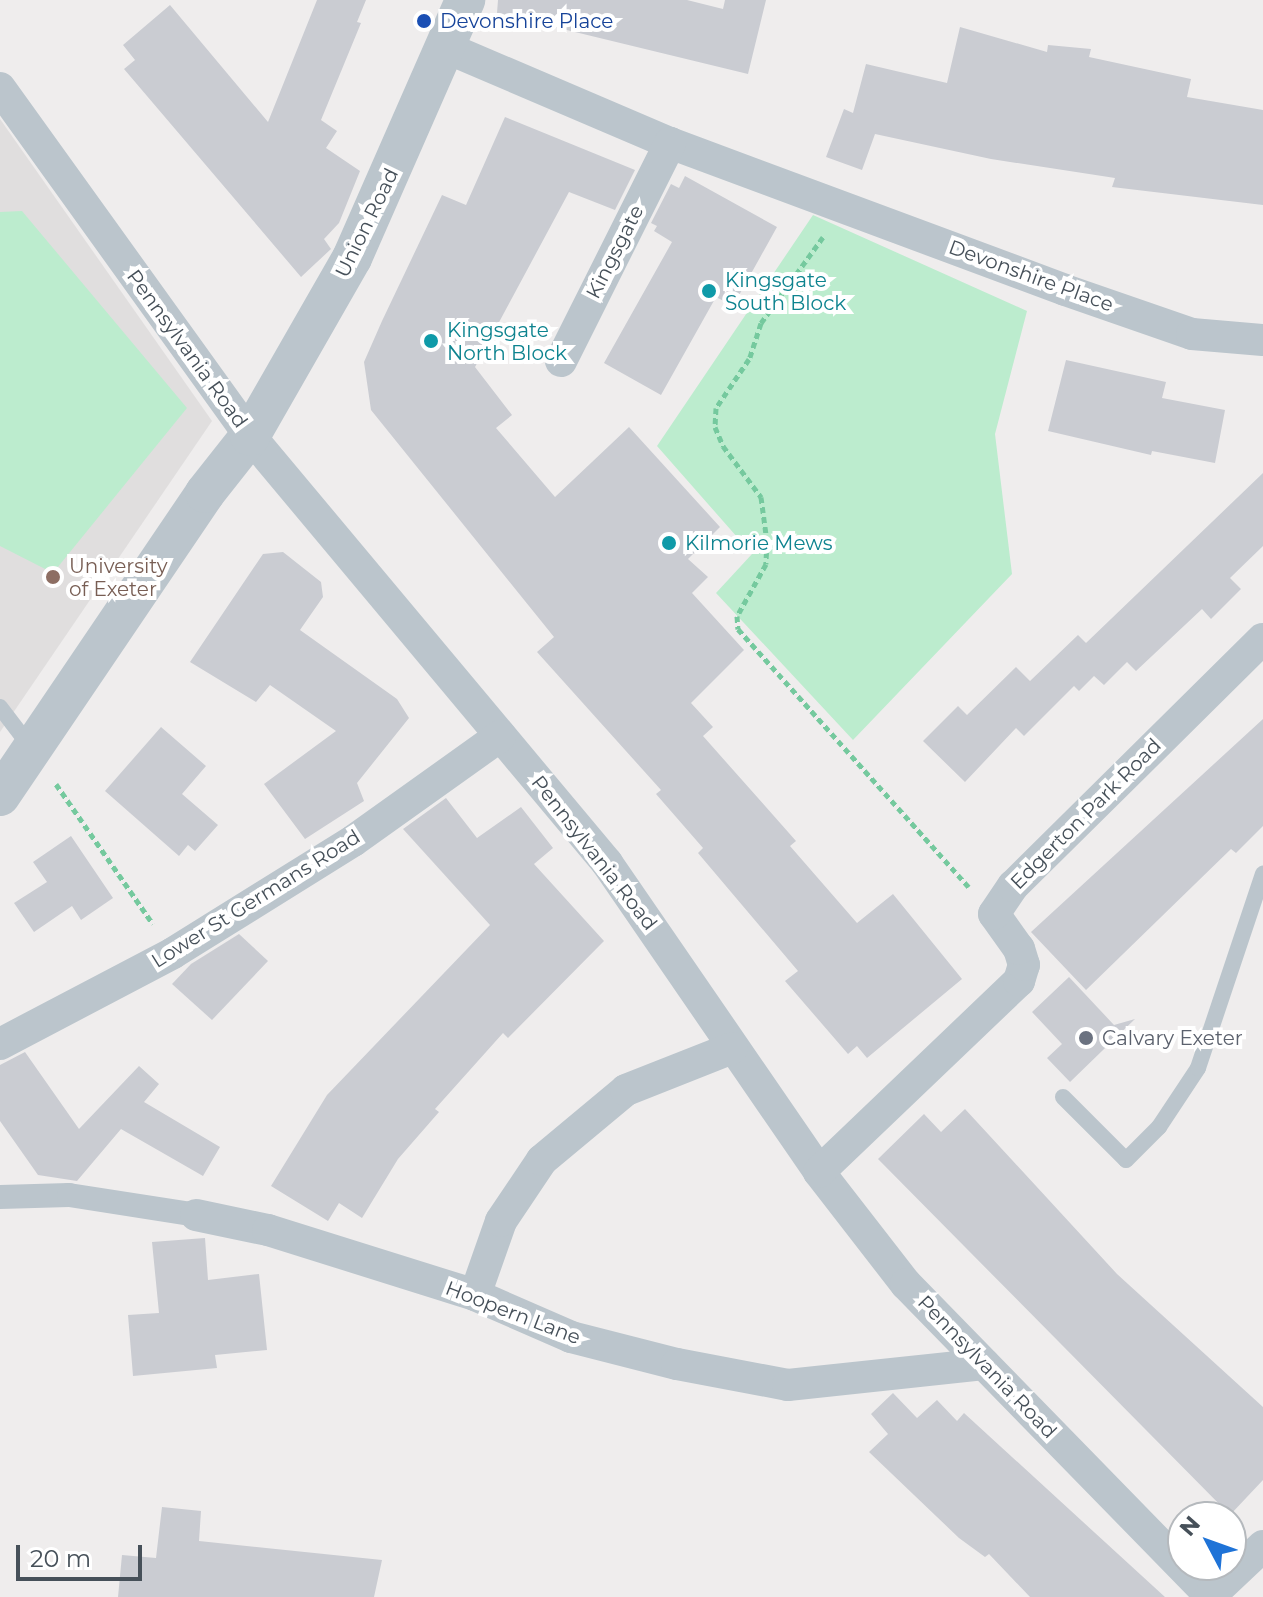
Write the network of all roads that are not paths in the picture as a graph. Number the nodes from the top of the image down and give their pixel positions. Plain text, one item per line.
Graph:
1 (465, 0) edge
2 (447, 48) junction
3 (0, 88) edge
4 (670, 143) junction
5 (1263, 340) edge
6 (561, 361) dead end
7 (250, 436) junction
8 (1263, 639) edge
9 (0, 707) edge
10 (500, 736) junction
11 (33, 750) junction
12 (0, 796) edge
13 (1263, 874) edge
14 (0, 1044) edge
15 (732, 1048) junction
16 (1063, 1097) dead end
17 (819, 1172) junction
18 (0, 1197) edge
19 (196, 1215) joint
20 (475, 1295) junction
21 (984, 1364) junction
22 (1263, 1546) edge
23 (1210, 1596) edge

1 - 2 street, Union Road
2 - 4 street, Devonshire Place
2 - 7 street, Union Road
3 - 7 street, Pennsylvania Road
4 - 5 street, Devonshire Place
4 - 6 street, Kingsgate
7 - 10 street, Pennsylvania Road
7 - 11 street, Union Road
8 - 17 street, Edgerton Park Road
9 - 11 lane
10 - 14 street, Lower St Germans Road
10 - 15 street, Pennsylvania Road
11 - 12 street, Union Road
13 - 16 lane
15 - 17 street, Pennsylvania Road
15 - 20 street
17 - 21 street, Pennsylvania Road
18 - 19 street, Hoopern Lane
19 - 20 street, Hoopern Lane
20 - 21 street, Hoopern Lane
21 - 23 street, Pennsylvania Road
22 - 23 street

